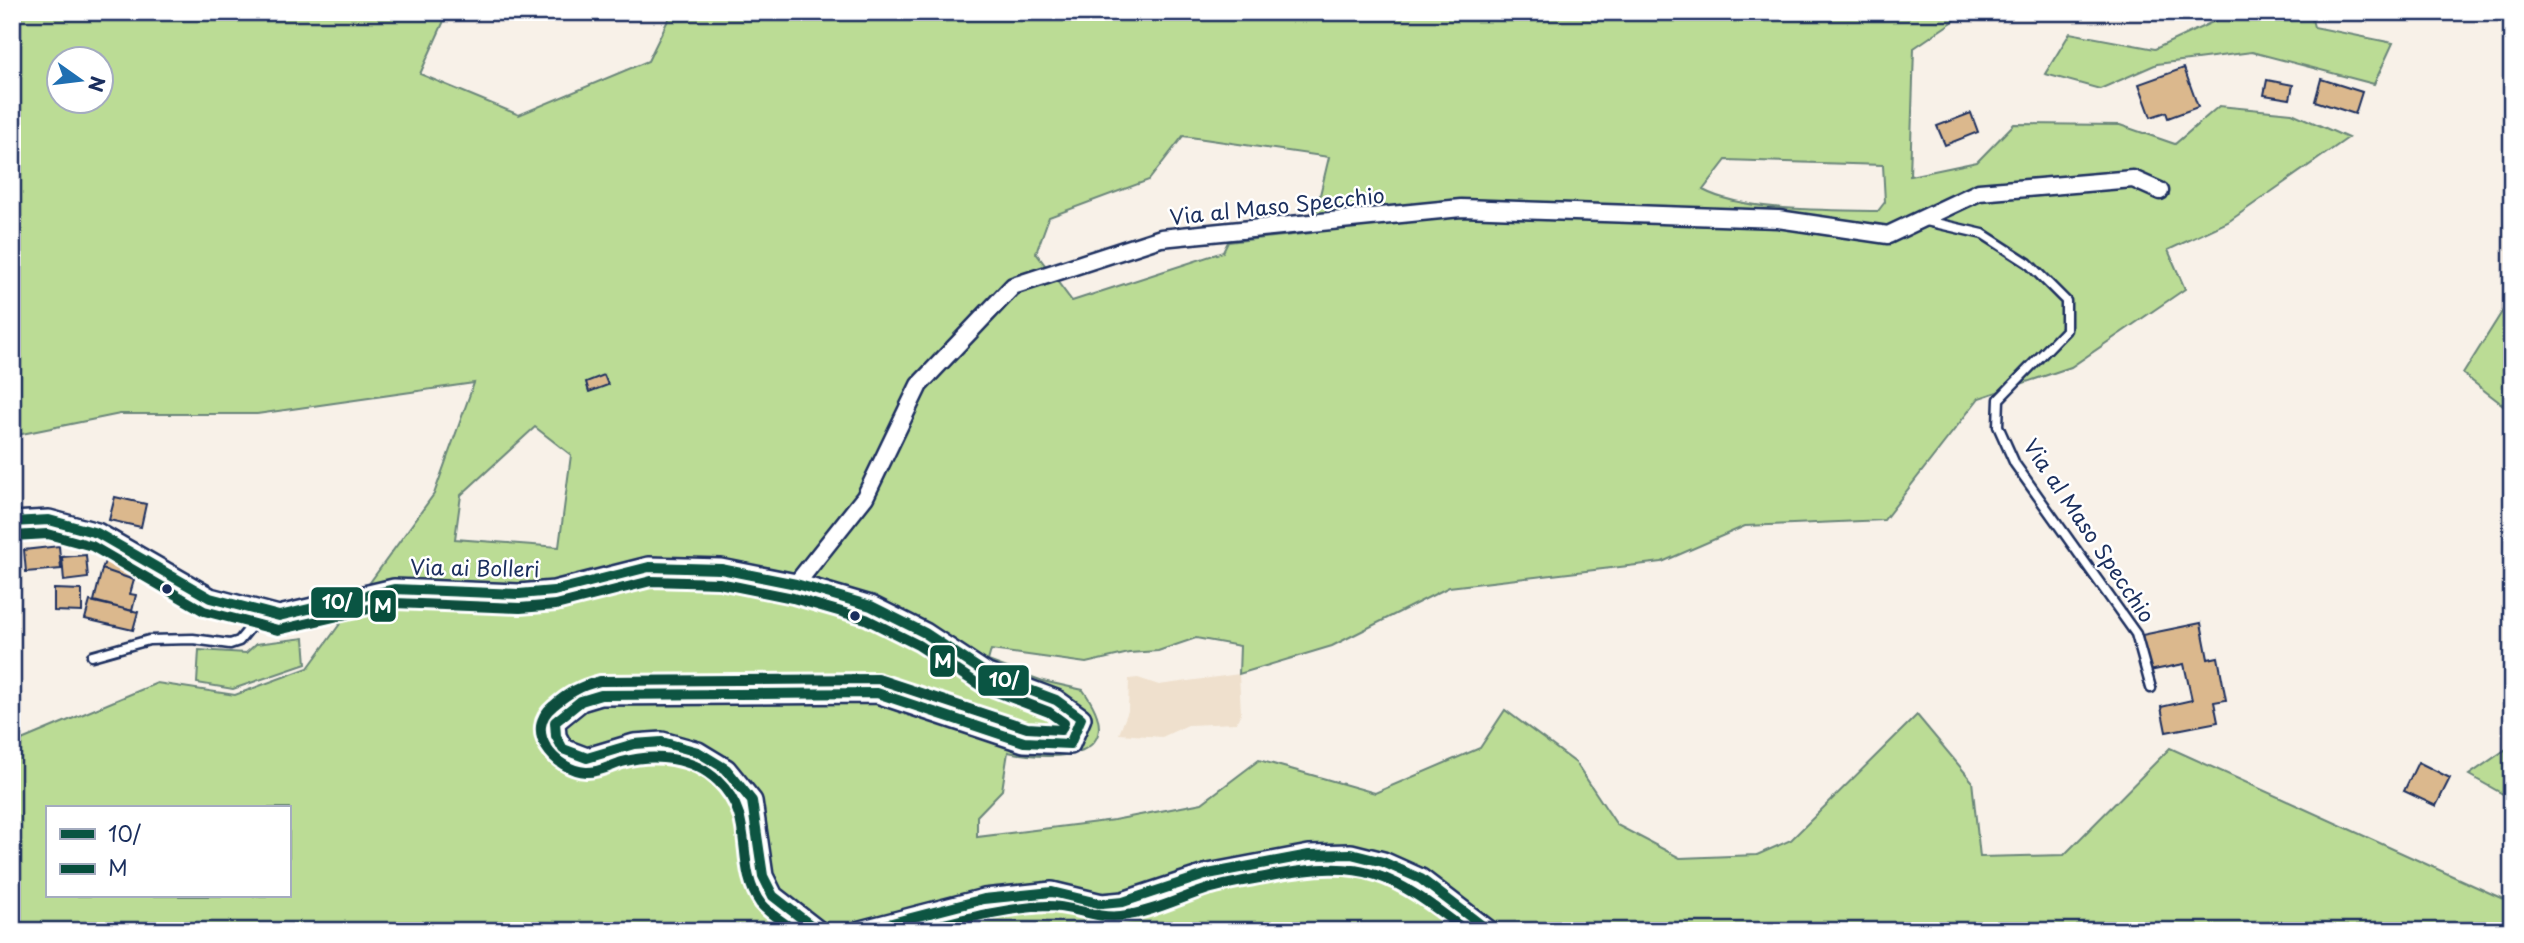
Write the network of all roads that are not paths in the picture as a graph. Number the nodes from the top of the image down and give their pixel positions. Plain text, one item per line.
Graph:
1 (2160, 191) dead end
2 (1919, 219) junction
3 (12, 522) edge
4 (796, 584) junction
5 (279, 616) junction
6 (92, 656) dead end
7 (2151, 688) dead end
8 (818, 931) edge
9 (860, 931) edge
10 (1489, 931) edge

1 - 2 street, Via al Maso Specchio
2 - 4 street, Via al Maso Specchio
2 - 7 lane, Via al Maso Specchio
3 - 5 street, Via ai Bolleri
4 - 5 street, Via ai Bolleri
4 - 8 street, Via ai Bolleri
5 - 6 lane, Via ai Bolleri
9 - 10 street

